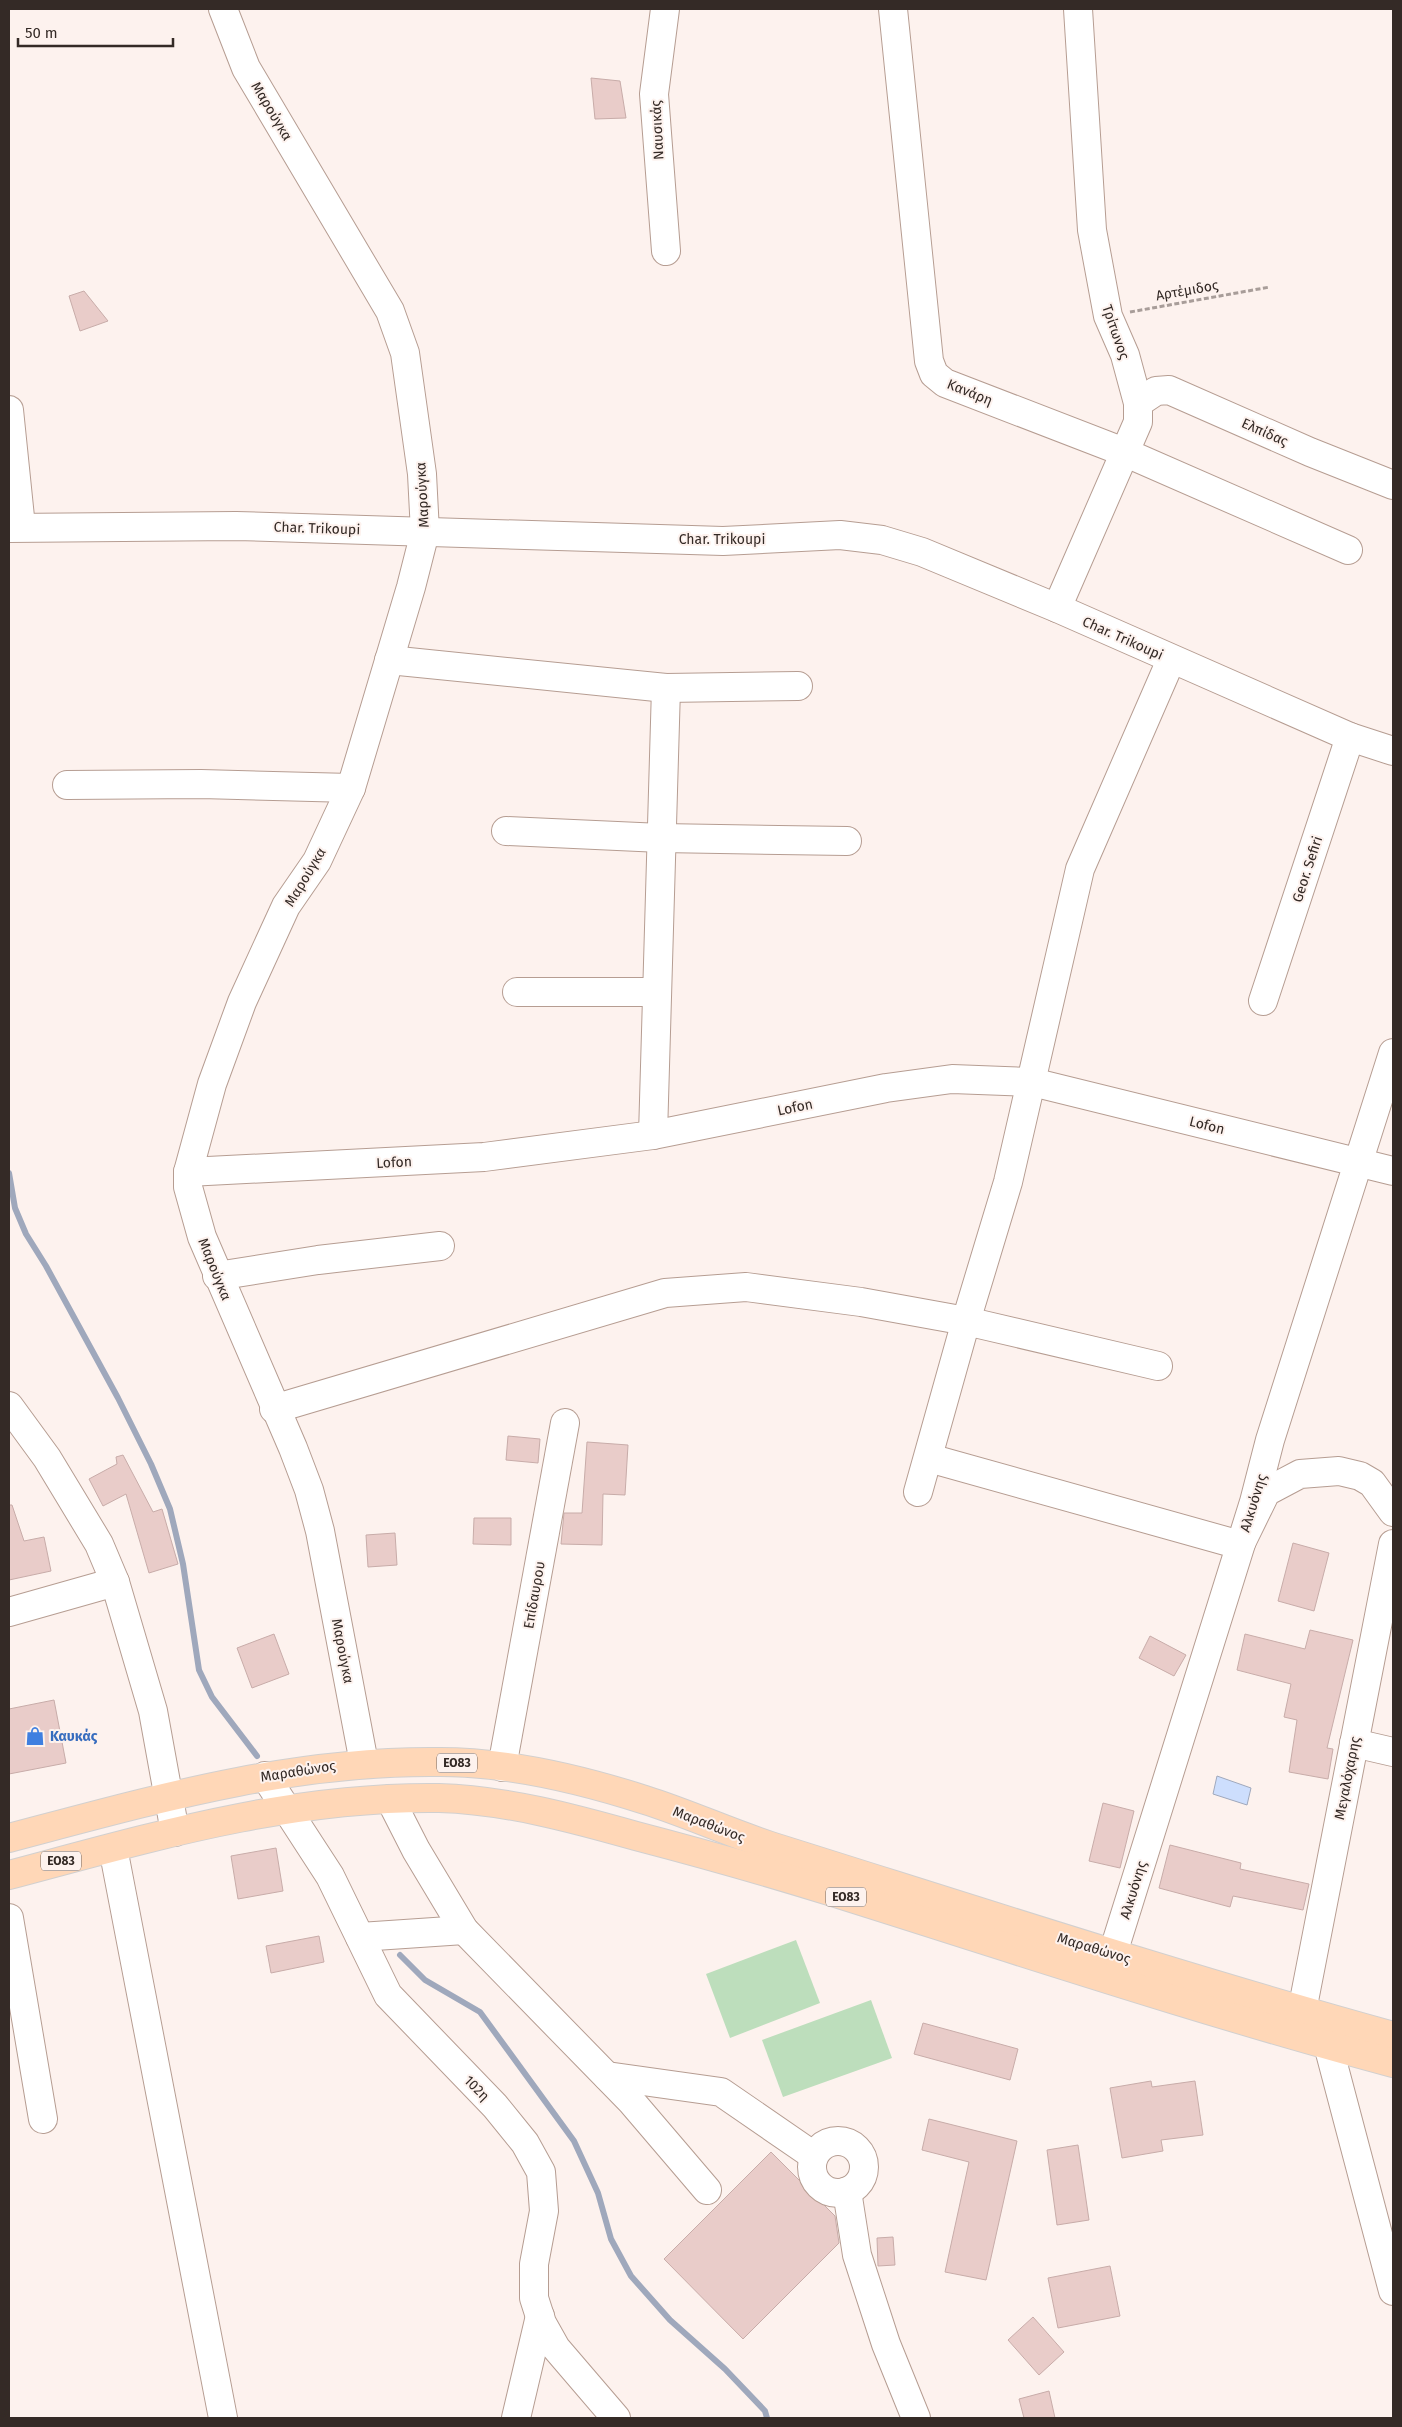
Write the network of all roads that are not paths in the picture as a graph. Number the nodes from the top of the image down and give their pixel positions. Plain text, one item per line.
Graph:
1 (223, 9) edge
2 (665, 9) edge
3 (893, 9) edge
4 (1078, 9) edge
5 (666, 251) dead end
6 (1138, 403) junction
7 (9, 410) edge
8 (1124, 452) junction
9 (1393, 485) edge
10 (15, 528) edge
11 (425, 532) junction
12 (1348, 550) dead end
13 (1056, 608) junction
14 (389, 660) junction
15 (1171, 660) junction
16 (798, 686) dead end
17 (666, 688) junction
18 (1350, 737) junction
19 (1393, 751) edge
20 (67, 785) dead end
21 (351, 788) junction
22 (506, 831) dead end
23 (661, 838) junction
24 (847, 841) dead end
25 (517, 992) dead end
26 (657, 992) junction
27 (1263, 1001) dead end
28 (1393, 1053) edge
29 (1032, 1082) junction
30 (653, 1135) junction
31 (1358, 1162) junction
32 (1393, 1171) edge
33 (188, 1172) junction
34 (440, 1246) dead end
35 (217, 1276) junction
36 (966, 1321) junction
37 (1158, 1366) dead end
38 (9, 1406) edge
39 (274, 1409) junction
40 (565, 1423) dead end
41 (929, 1458) junction
42 (918, 1492) dead end
43 (1393, 1512) edge
44 (1393, 1544) edge
45 (1240, 1545) junction
46 (116, 1582) junction
47 (1389, 1589) edge
48 (9, 1612) edge
49 (1354, 1743) junction
50 (1393, 1752) edge
51 (364, 1763) junction
52 (502, 1767) junction
53 (265, 1776) junction
54 (168, 1795) junction
55 (390, 1799) junction
56 (287, 1808) junction
57 (174, 1832) junction
58 (9, 1838) edge
59 (113, 1848) junction
60 (9, 1875) edge
61 (9, 1918) edge
62 (464, 1930) junction
63 (360, 1937) junction
64 (1113, 1953) junction
65 (1302, 2011) junction
66 (1393, 2036) edge
67 (1328, 2045) junction
68 (1393, 2063) edge
69 (607, 2076) junction
70 (43, 2120) dead end
71 (814, 2156) junction
72 (707, 2190) dead end
73 (847, 2191) junction
74 (1393, 2290) edge
75 (540, 2316) junction
76 (223, 2418) edge
77 (516, 2418) edge
78 (616, 2418) edge
79 (916, 2418) edge

1 - 11 street, Μαρούγκα
2 - 5 street, Ναυσικάς
3 - 8 street, Κανάρη
4 - 6 street, Τρίτωνος
6 - 8 street, Τρίτωνος
6 - 9 street, Ελπίδας
7 - 10 street
8 - 12 street, Κανάρη
8 - 13 street, Τρίτωνος
10 - 11 street, Char. Trikoupi
11 - 13 street, Char. Trikoupi
11 - 14 street, Μαρούγκα
13 - 15 street, Char. Trikoupi
14 - 17 street
14 - 21 street, Μαρούγκα
15 - 18 street, Char. Trikoupi
15 - 29 street
16 - 17 street
17 - 23 street
18 - 19 street, Char. Trikoupi
18 - 27 street, Geor. Sefiri
20 - 21 street
21 - 33 street, Μαρούγκα
22 - 23 street
23 - 24 street
23 - 26 street
25 - 26 street
26 - 30 street
28 - 31 street, Αλκυόνης
29 - 30 street, Lofon
29 - 31 street, Lofon
29 - 36 street
30 - 33 street, Lofon
31 - 32 street, Lofon
31 - 45 street, Αλκυόνης
33 - 35 street, Μαρούγκα
34 - 35 street
35 - 39 street, Μαρούγκα
36 - 37 street
36 - 39 street
36 - 41 street
38 - 46 street
39 - 51 street, Μαρούγκα
40 - 52 street, Επίδαυρου
41 - 42 street
41 - 45 street
43 - 45 street
44 - 47 street, Μεγαλόχαρης
45 - 64 street, Αλκυόνης
46 - 48 street
46 - 54 street
47 - 49 street, Μεγαλόχαρης
49 - 50 street
49 - 65 street, Μεγαλόχαρης
51 - 52 main road, Μαραθώνος / ΕΟ83
51 - 53 main road, Μαραθώνος / ΕΟ83
52 - 64 main road, Μαραθώνος / ΕΟ83
53 - 54 main road, Μαραθώνος / ΕΟ83
53 - 56 street, 102η
54 - 57 street
54 - 58 main road, Μαραθώνος / ΕΟ83
55 - 56 main road, Μαραθώνος / ΕΟ83
55 - 62 street
55 - 67 main road, Μαραθώνος / ΕΟ83
56 - 57 main road, Μαραθώνος / ΕΟ83
56 - 63 street, 102η
57 - 59 main road, Μαραθώνος / ΕΟ83
59 - 60 main road, Μαραθώνος / ΕΟ83
59 - 76 street
61 - 70 street
62 - 63 street
62 - 69 street
63 - 75 street, 102η
64 - 65 main road, Μαραθώνος / ΕΟ83
65 - 66 main road, Μαραθώνος / ΕΟ83
67 - 68 main road, Μαραθώνος / ΕΟ83
67 - 74 street
69 - 71 street
69 - 72 street
71 - 73 street
71 - 73 street
73 - 79 street
75 - 77 street
75 - 78 street, 102η

